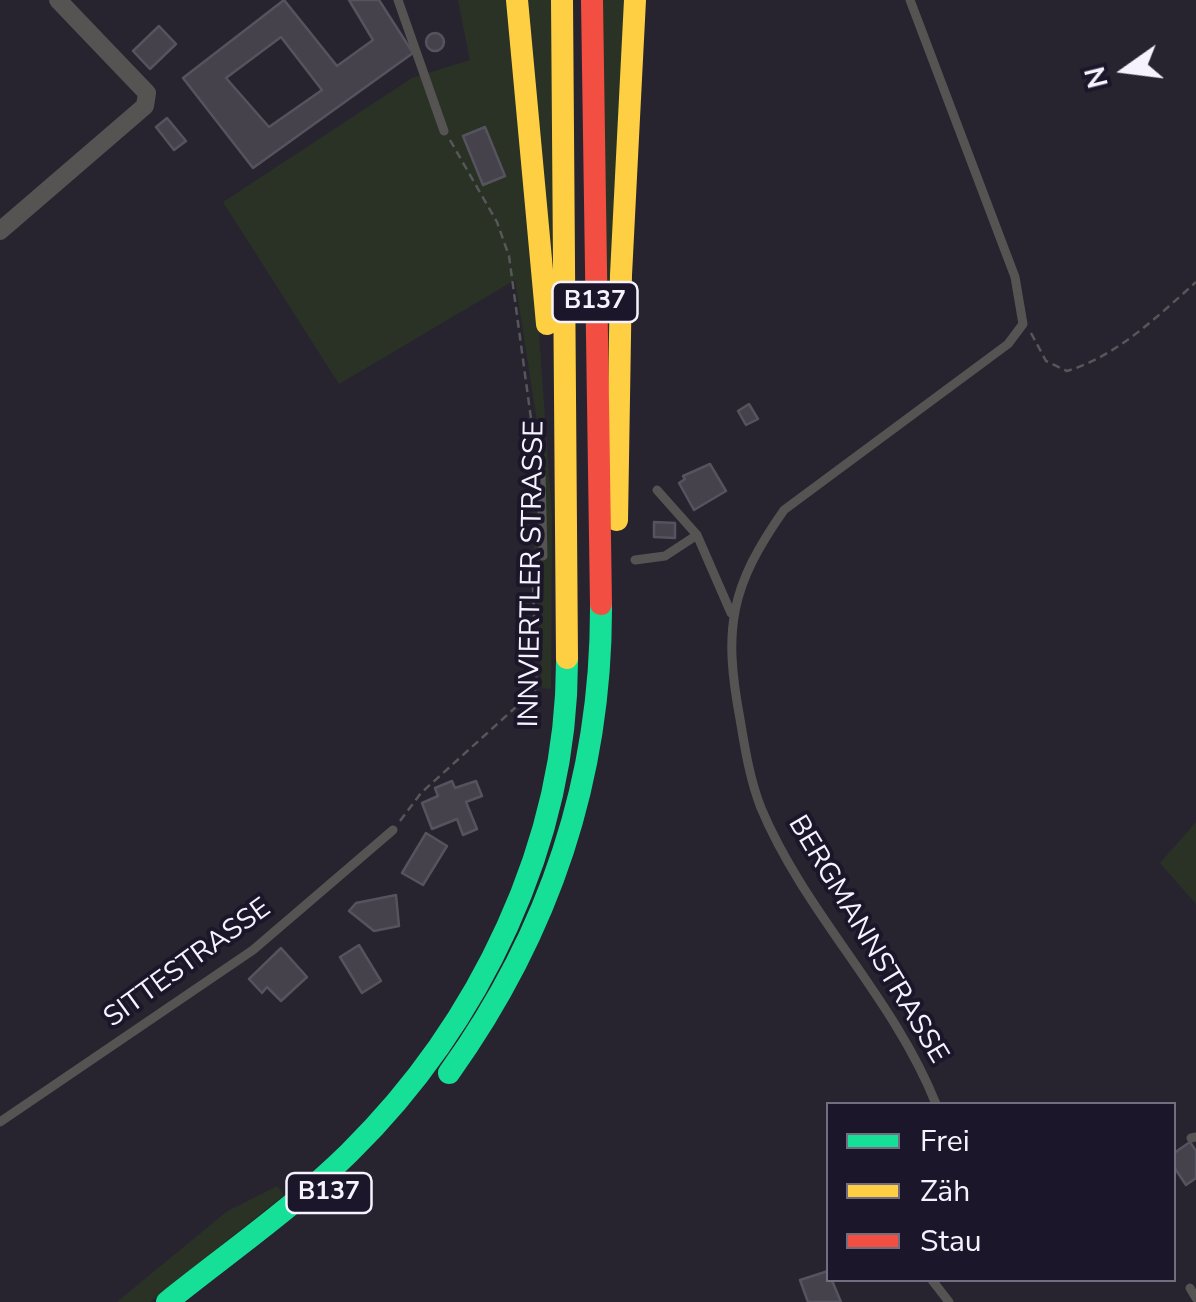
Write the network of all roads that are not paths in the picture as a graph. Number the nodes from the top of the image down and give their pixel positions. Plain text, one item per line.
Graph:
1 (58, 0) edge
2 (398, 0) edge
3 (517, 0) edge
4 (562, 0) edge
5 (592, 0) edge
6 (635, 0) edge
7 (910, 0) edge
8 (444, 130) road end
9 (0, 230) edge
10 (566, 450) junction
11 (536, 452) road end
12 (658, 490) dead end
13 (697, 535) junction
14 (543, 556) dead end
15 (636, 560) dead end
16 (599, 605) junction
17 (731, 614) junction
18 (394, 830) road end
19 (935, 1102) edge
20 (0, 1122) edge
21 (934, 1282) edge
22 (1190, 1288) dead end
23 (1196, 1298) edge
24 (167, 1302) edge
25 (196, 1302) edge
26 (950, 1302) edge

1 - 9 street
2 - 8 lane
3 - 10 main road
4 - 10 main road, INNVIERTLER STRASSE / B137
5 - 16 main road, B137
6 - 16 main road
7 - 17 lane, BERGMANNSTRASSE
10 - 24 main road, INNVIERTLER STRASSE / B137
11 - 14 lane
12 - 13 lane
13 - 15 lane
13 - 17 lane
16 - 25 main road, B137
17 - 19 lane, BERGMANNSTRASSE
18 - 20 lane, SITTESTRASSE
21 - 26 lane
22 - 23 lane

